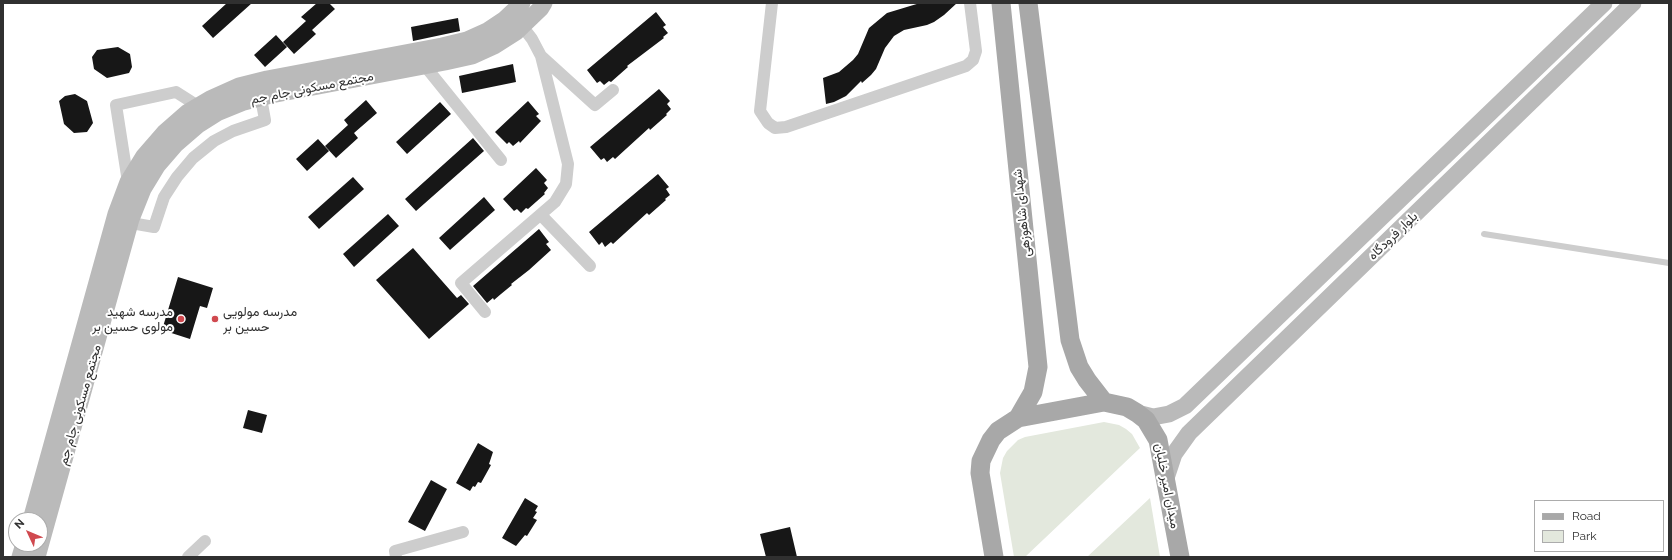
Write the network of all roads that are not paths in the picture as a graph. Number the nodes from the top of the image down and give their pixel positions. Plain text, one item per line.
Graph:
1 (522, 3) edge
2 (544, 3) edge
3 (772, 3) edge
4 (970, 3) edge
5 (1001, 3) edge
6 (1028, 3) edge
7 (1604, 3) edge
8 (1633, 3) edge
9 (522, 26) junction
10 (541, 56) junction
11 (425, 66) junction
12 (259, 89) junction
13 (613, 90) dead end
14 (198, 106) junction
15 (501, 160) dead end
16 (136, 186) junction
17 (541, 215) junction
18 (123, 220) junction
19 (1484, 234) dead end
20 (1669, 263) edge
21 (590, 266) dead end
22 (485, 312) dead end
23 (73, 398) junction
24 (1104, 402) junction
25 (1137, 413) junction
26 (1018, 418) junction
27 (1166, 478) junction
28 (34, 512) edge
29 (47, 512) edge
30 (463, 532) dead end
31 (205, 541) dead end
32 (991, 552) edge
33 (188, 557) edge
34 (396, 557) edge
35 (1180, 557) edge

1 - 12 street, مجتمع مسکونی جام جم
2 - 9 street, مجتمع مسکونی جام جم
3 - 4 street
5 - 26 main road, شهدای شاهوزهی
6 - 24 main road
7 - 25 street, بلوار فرودگاه
8 - 27 street, بلوار فرودگاه
9 - 10 street
9 - 11 street, مجتمع مسکونی جام جم
10 - 13 street
10 - 17 street
11 - 12 street, مجتمع مسکونی جام جم
11 - 15 street
12 - 14 street, مجتمع مسکونی جام جم
12 - 16 street, مجتمع مسکونی جام جم
12 - 18 street
14 - 16 street, مجتمع مسکونی جام جم
14 - 16 street
16 - 18 street, مجتمع مسکونی جام جم
17 - 21 street
17 - 22 street
18 - 23 street, مجتمع مسکونی جام جم
19 - 20 lane
23 - 28 street, مجتمع مسکونی جام جم
23 - 29 street, مجتمع مسکونی جام جم
24 - 25 main road, میدان امیر خلبان
24 - 26 main road, میدان امیر خلبان
25 - 27 main road, میدان امیر خلبان
26 - 32 main road, میدان امیر خلبان
27 - 35 main road, میدان امیر خلبان
30 - 34 street
31 - 33 street

